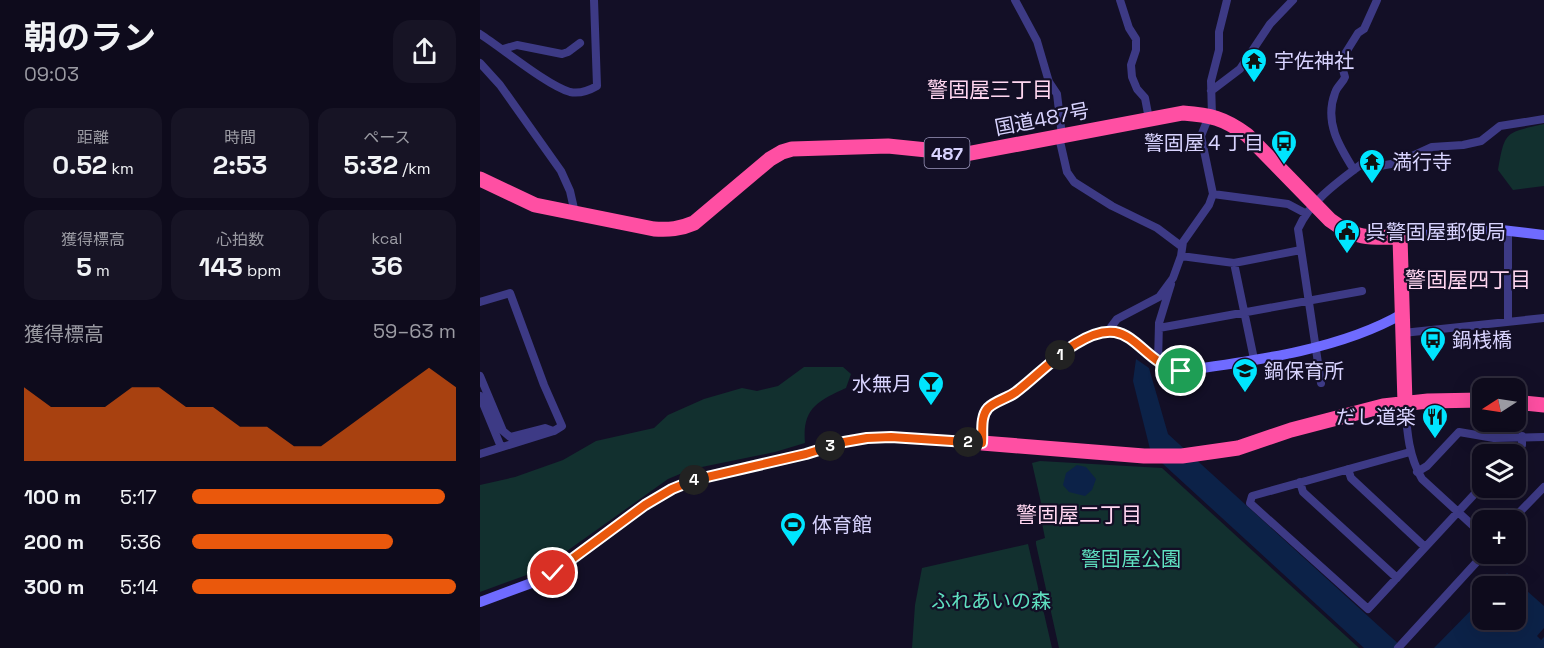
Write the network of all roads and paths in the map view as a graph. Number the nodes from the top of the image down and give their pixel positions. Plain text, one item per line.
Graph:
1 (594, 0) edge
2 (1027, 0) edge
3 (1120, 0) edge
4 (1227, 0) edge
5 (1293, 0) edge
6 (1377, 0) edge
7 (1017, 3) edge
8 (480, 34) edge
9 (580, 43) dead end
10 (503, 49) junction
11 (480, 63) edge
12 (1211, 91) junction
13 (1210, 116) junction
14 (1149, 119) junction
15 (1544, 119) edge
16 (1060, 136) junction
17 (1354, 170) junction
18 (480, 179) edge
19 (1213, 194) junction
20 (1310, 209) junction
21 (575, 213) junction
22 (1508, 231) junction
23 (1544, 235) edge
24 (1400, 237) junction
25 (1181, 246) junction
26 (1301, 250) junction
27 (1180, 256) junction
28 (1234, 263) junction
29 (1173, 278) junction
30 (1362, 291) dead end
31 (1309, 299) junction
32 (480, 302) edge
33 (1244, 312) junction
34 (1402, 314) junction
35 (1544, 318) edge
36 (1508, 321) junction
37 (1159, 328) junction
38 (1108, 332) junction
39 (1403, 333) junction
40 (1316, 347) junction
41 (1254, 359) junction
42 (1158, 362) junction
43 (480, 376) edge
44 (1321, 383) dead end
45 (480, 396) edge
46 (1472, 400) edge
47 (1405, 403) junction
48 (1526, 403) edge
49 (1544, 405) edge
50 (554, 431) junction
51 (1522, 436) junction
52 (1544, 437) edge
53 (982, 443) junction
54 (1522, 444) edge
55 (501, 447) junction
56 (1410, 452) junction
57 (480, 454) edge
58 (1348, 469) junction
59 (1418, 472) junction
60 (1300, 482) junction
61 (1544, 487) edge
62 (1472, 496) edge
63 (1522, 510) edge
64 (1457, 512) junction
65 (1472, 525) edge
66 (1425, 547) junction
67 (1475, 564) edge
68 (1397, 578) junction
69 (480, 602) edge
70 (1400, 646) edge

1 - 10 street
2 - 7 street
3 - 14 street
4 - 12 street
5 - 12 street
6 - 17 street
7 - 16 street
8 - 10 street
9 - 10 street
11 - 21 street
12 - 13 street
13 - 14 highway, 国道487号 / 487
13 - 19 street
13 - 20 highway, 国道487号 / 487
14 - 16 highway, 国道487号 / 487
15 - 17 street
16 - 21 highway, 国道487号 / 487
16 - 25 street
17 - 20 street
18 - 21 highway, 国道487号 / 487
19 - 20 street
19 - 25 street
20 - 24 highway, 国道487号 / 487
20 - 26 street
22 - 23 street
22 - 24 street
22 - 36 street
24 - 34 highway
25 - 27 street
26 - 28 street
26 - 31 street
27 - 28 street
27 - 29 street
28 - 33 street
29 - 37 street
29 - 38 street
30 - 31 street
31 - 33 street
31 - 40 street
32 - 50 street
33 - 37 street
33 - 41 street
34 - 39 highway
34 - 40 street
35 - 36 street
36 - 39 street
37 - 42 street
38 - 42 street
38 - 53 street
39 - 47 highway
40 - 41 street
40 - 44 street
41 - 42 street
43 - 50 street
45 - 55 street
46 - 47 highway
47 - 53 highway
47 - 56 street
48 - 49 highway
50 - 55 street
51 - 52 street
51 - 54 street
51 - 59 street
53 - 69 street
55 - 57 street
56 - 58 street
56 - 59 street
58 - 60 street
58 - 66 street
59 - 64 street
60 - 68 street
60 - 68 street
61 - 63 street
62 - 64 street
64 - 65 street
64 - 66 street
66 - 68 street
67 - 70 street

